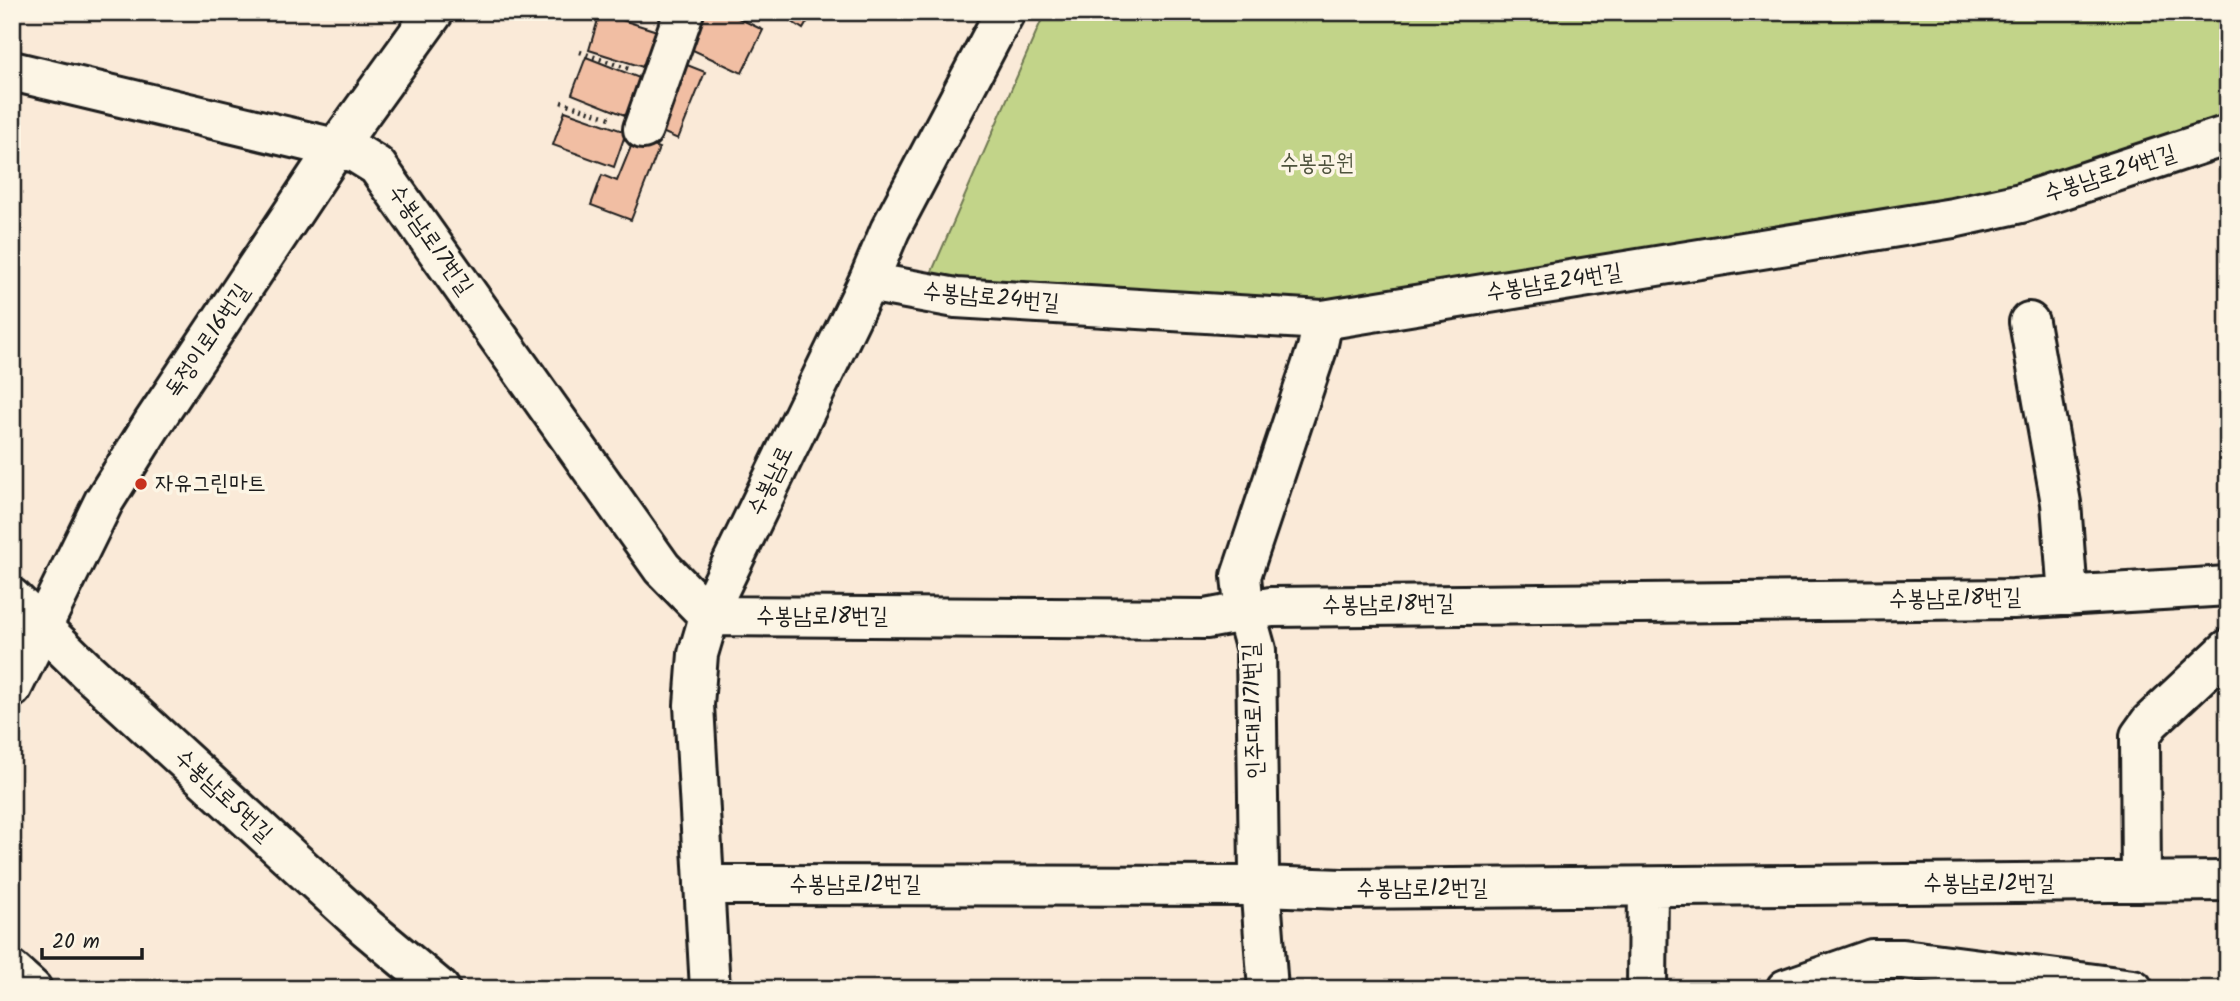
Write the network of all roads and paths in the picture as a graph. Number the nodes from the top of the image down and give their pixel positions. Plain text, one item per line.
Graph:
1 (434, 12) edge
2 (684, 12) edge
3 (1005, 12) edge
4 (580, 52) dead end
5 (12, 71) edge
6 (661, 80) junction
7 (561, 102) dead end
8 (643, 129) joint
9 (2228, 135) edge
10 (336, 148) junction
11 (868, 282) junction
12 (1323, 320) junction
13 (2029, 321) dead end
14 (2228, 586) edge
15 (2068, 596) junction
16 (12, 598) edge
17 (1246, 612) junction
18 (709, 616) junction
19 (42, 627) junction
20 (2228, 649) edge
21 (12, 688) edge
22 (2228, 881) edge
23 (2141, 883) junction
24 (704, 885) junction
25 (1260, 886) junction
26 (1648, 887) junction
27 (12, 971) edge
28 (32, 989) edge
29 (440, 989) edge
30 (710, 989) edge
31 (1268, 989) edge
32 (1647, 989) edge
33 (1786, 989) edge
34 (2133, 989) edge

1 - 10 street, 독정이로16번길
2 - 6 street
3 - 11 street, 수봉남로
4 - 6 path
5 - 10 street, 수봉남로17번길
6 - 8 street
7 - 8 path
9 - 12 street, 수봉남로24번길
10 - 18 street, 수봉남로17번길
10 - 19 street, 독정이로16번길
11 - 12 street, 수봉남로24번길
11 - 18 street, 수봉남로
12 - 17 street, 인주대로171번길
13 - 15 street
14 - 15 street, 수봉남로18번길
15 - 17 street, 수봉남로18번길
16 - 19 street, 수봉남로5번길
17 - 18 street, 수봉남로18번길
17 - 25 street, 인주대로171번길
18 - 24 street, 수봉남로
19 - 21 street, 독정이로16번길
19 - 29 street, 수봉남로5번길
20 - 23 street
22 - 23 street, 수봉남로12번길
23 - 26 street, 수봉남로12번길
24 - 25 street, 수봉남로12번길
24 - 30 street, 수봉남로
25 - 26 street, 수봉남로12번길
25 - 31 street, 인주대로171번길
26 - 32 street
27 - 28 street
33 - 34 street

